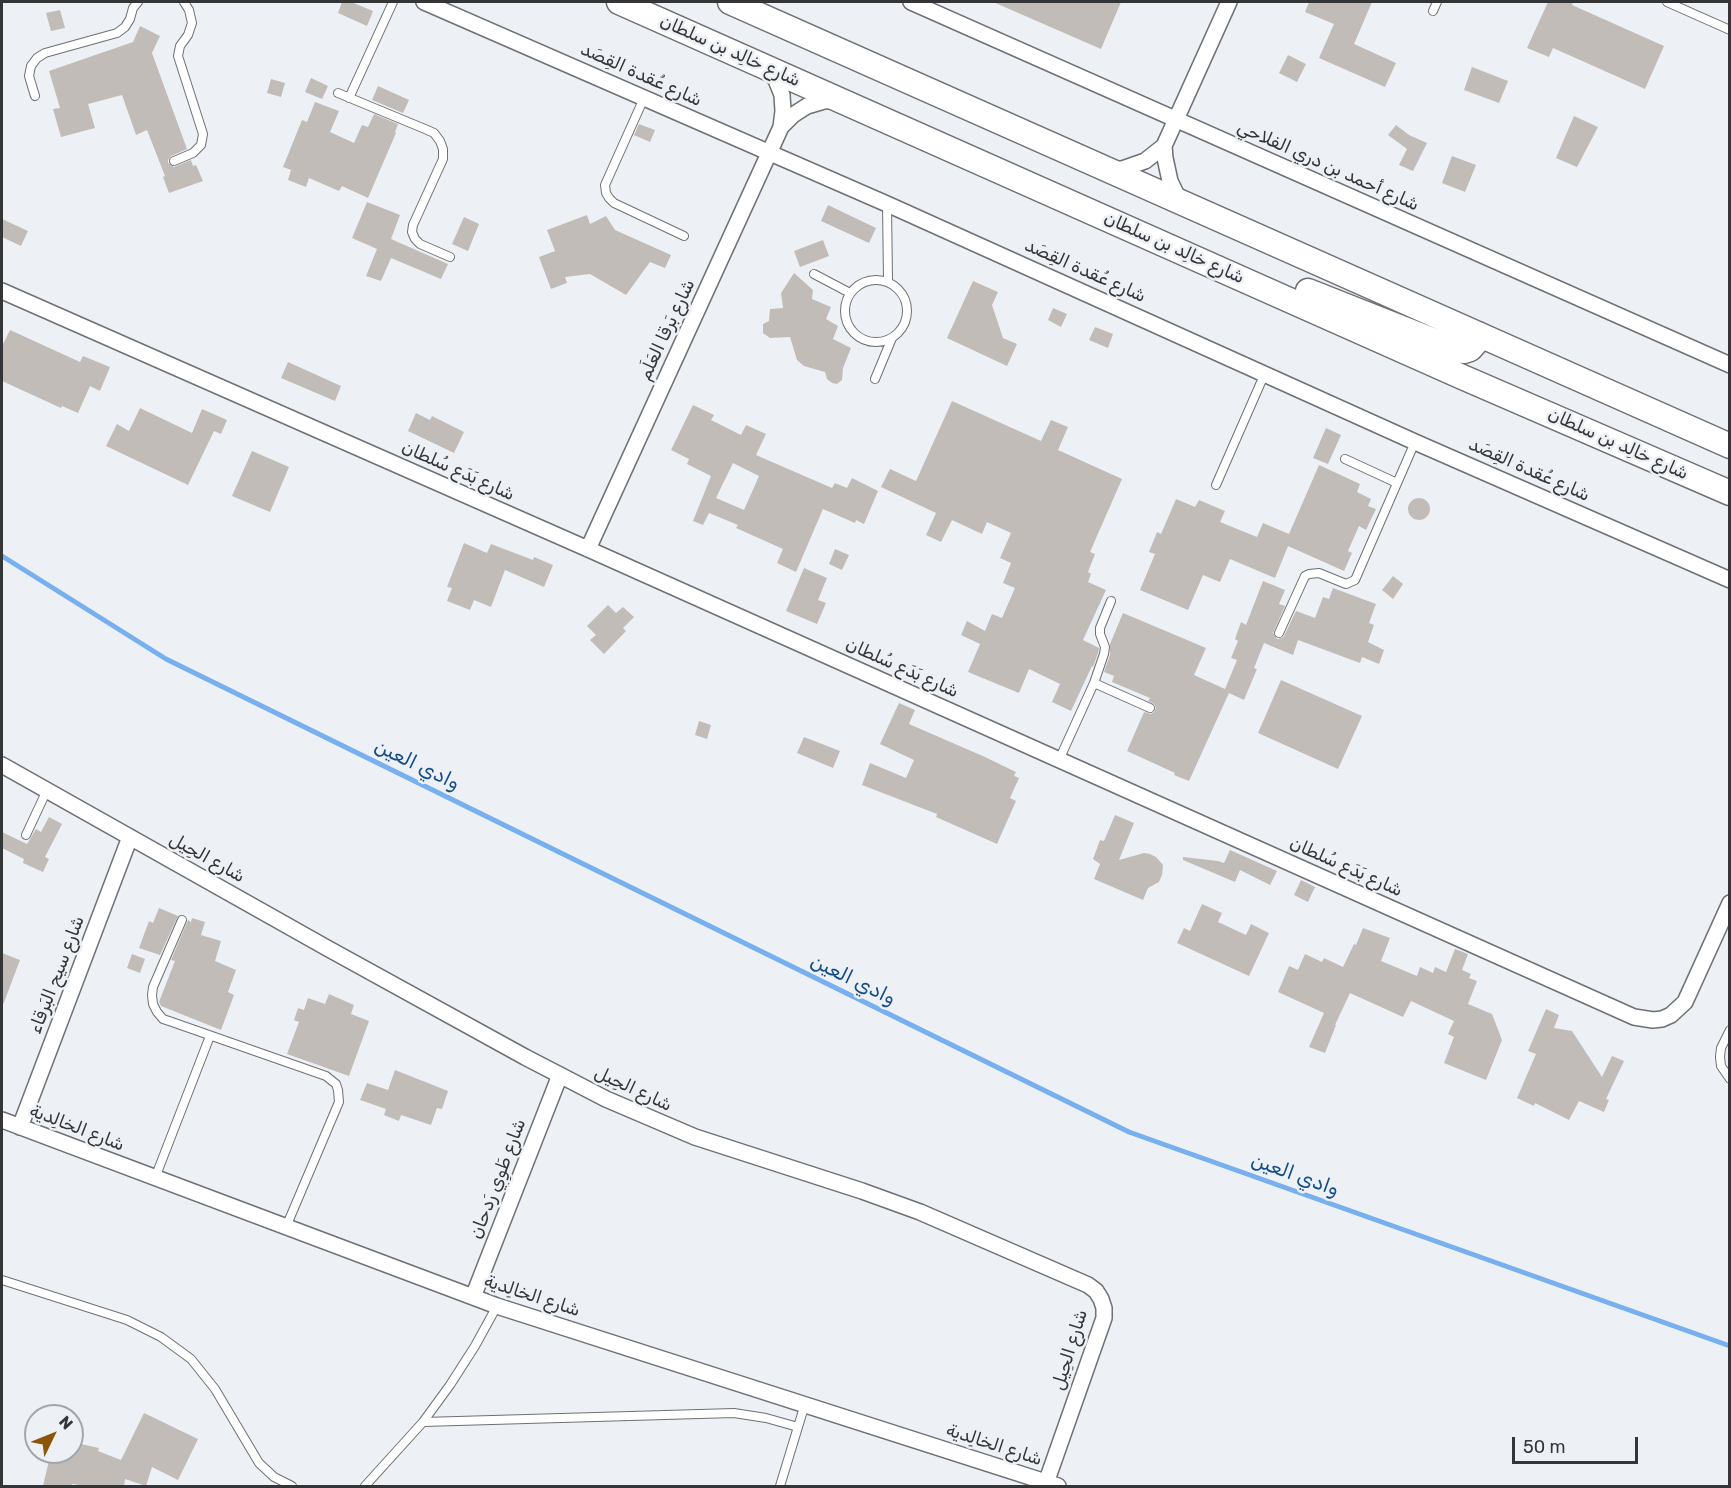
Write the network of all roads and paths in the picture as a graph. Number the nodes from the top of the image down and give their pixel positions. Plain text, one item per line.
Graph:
1 (138, 2) edge
2 (183, 2) edge
3 (393, 2) edge
4 (424, 2) edge
5 (619, 2) edge
6 (729, 2) edge
7 (911, 2) edge
8 (1229, 2) edge
9 (1437, 2) edge
10 (1666, 2) edge
11 (1432, 11) dead end
12 (1730, 30) edge
13 (767, 67) junction
14 (338, 93) dead end
15 (35, 96) dead end
16 (350, 98) junction
17 (644, 98) junction
18 (841, 100) junction
19 (1177, 120) junction
20 (781, 127) junction
21 (1164, 146) junction
22 (770, 152) junction
23 (174, 161) dead end
24 (1110, 171) junction
25 (1180, 202) junction
26 (887, 204) junction
27 (684, 236) dead end
28 (450, 257) dead end
29 (1219, 268) junction
30 (814, 274) dead end
31 (888, 281) junction
32 (2, 291) edge
33 (850, 293) junction
34 (1478, 334) junction
35 (892, 338) junction
36 (1730, 365) edge
37 (1264, 373) junction
38 (875, 379) dead end
39 (1415, 442) junction
40 (1730, 446) edge
41 (1345, 459) dead end
42 (1397, 483) junction
43 (1216, 485) dead end
44 (1730, 493) edge
45 (588, 549) junction
46 (1730, 580) edge
47 (1111, 601) dead end
48 (1279, 633) dead end
49 (1094, 683) junction
50 (1150, 708) dead end
51 (1059, 760) junction
52 (2, 765) edge
53 (47, 790) junction
54 (26, 835) dead end
55 (130, 837) junction
56 (1730, 903) edge
57 (182, 920) dead end
58 (1730, 1030) edge
59 (210, 1036) junction
60 (560, 1075) junction
61 (1730, 1079) edge
62 (2, 1120) edge
63 (20, 1127) junction
64 (155, 1178) junction
65 (286, 1227) junction
66 (2, 1280) edge
67 (473, 1297) junction
68 (497, 1306) junction
69 (805, 1404) junction
70 (423, 1422) junction
71 (798, 1428) junction
72 (1052, 1485) edge
73 (292, 1486) edge
74 (365, 1486) edge
75 (780, 1486) edge

1 - 15 lane
2 - 23 lane
3 - 16 lane
4 - 17 street, شارع عُقدة القِصَد
5 - 13 main road, شارع خالِد بن سلطان
6 - 24 main road
7 - 19 street, شارع أحمد بن دري الفلاحي
8 - 19 street
9 - 11 lane
10 - 12 lane
13 - 18 main road, شارع خالِد بن سلطان
13 - 20 street, شارع بَرقا العَلَم
14 - 16 lane
16 - 28 lane
17 - 22 street, شارع عُقدة القِصَد
17 - 27 lane
18 - 20 street, شارع بَرقا العَلَم
18 - 29 main road, شارع خالِد بن سلطان
19 - 21 street
19 - 36 street, شارع أحمد بن دري الفلاحي
20 - 22 street, شارع بَرقا العَلَم
21 - 24 street
21 - 25 street
22 - 26 street, شارع عُقدة القِصَد
22 - 45 street, شارع بَرقا العَلَم
24 - 25 main road
25 - 34 main road
26 - 31 lane
26 - 37 street, شارع عُقدة القِصَد
29 - 34 main road
29 - 44 main road, شارع خالِد بن سلطان
30 - 33 lane
31 - 33 lane
31 - 35 lane
32 - 45 street, شارع بَدَع سُلطان
33 - 35 lane
34 - 40 main road
35 - 38 lane
37 - 39 street, شارع عُقدة القِصَد
37 - 43 lane
39 - 42 lane
39 - 46 street, شارع عُقدة القِصَد
41 - 42 lane
42 - 48 lane
45 - 51 street, شارع بَدَع سُلطان
47 - 49 lane
49 - 50 lane
49 - 51 lane
51 - 56 street, شارع بَدَع سُلطان
52 - 53 street, شارع الحِيل
53 - 54 lane
53 - 55 street, شارع الحِيل
55 - 60 street, شارع الحِيل
55 - 63 street, شارع سيح البَرقاء
57 - 59 lane
58 - 61 lane
59 - 64 lane
59 - 65 lane
60 - 67 street, شارع طَوِي رَدحان
60 - 72 street, شارع الحِيل
62 - 63 street, شارع الخالِدية
63 - 64 street, شارع الخالِدية
64 - 65 street, شارع الخالِدية
65 - 67 street, شارع الخالِدية
66 - 73 lane
67 - 68 street, شارع الخالِدية
68 - 69 street, شارع الخالِدية
68 - 70 lane
69 - 71 lane
69 - 72 street, شارع الخالِدية
70 - 71 lane
70 - 74 lane
71 - 75 lane

